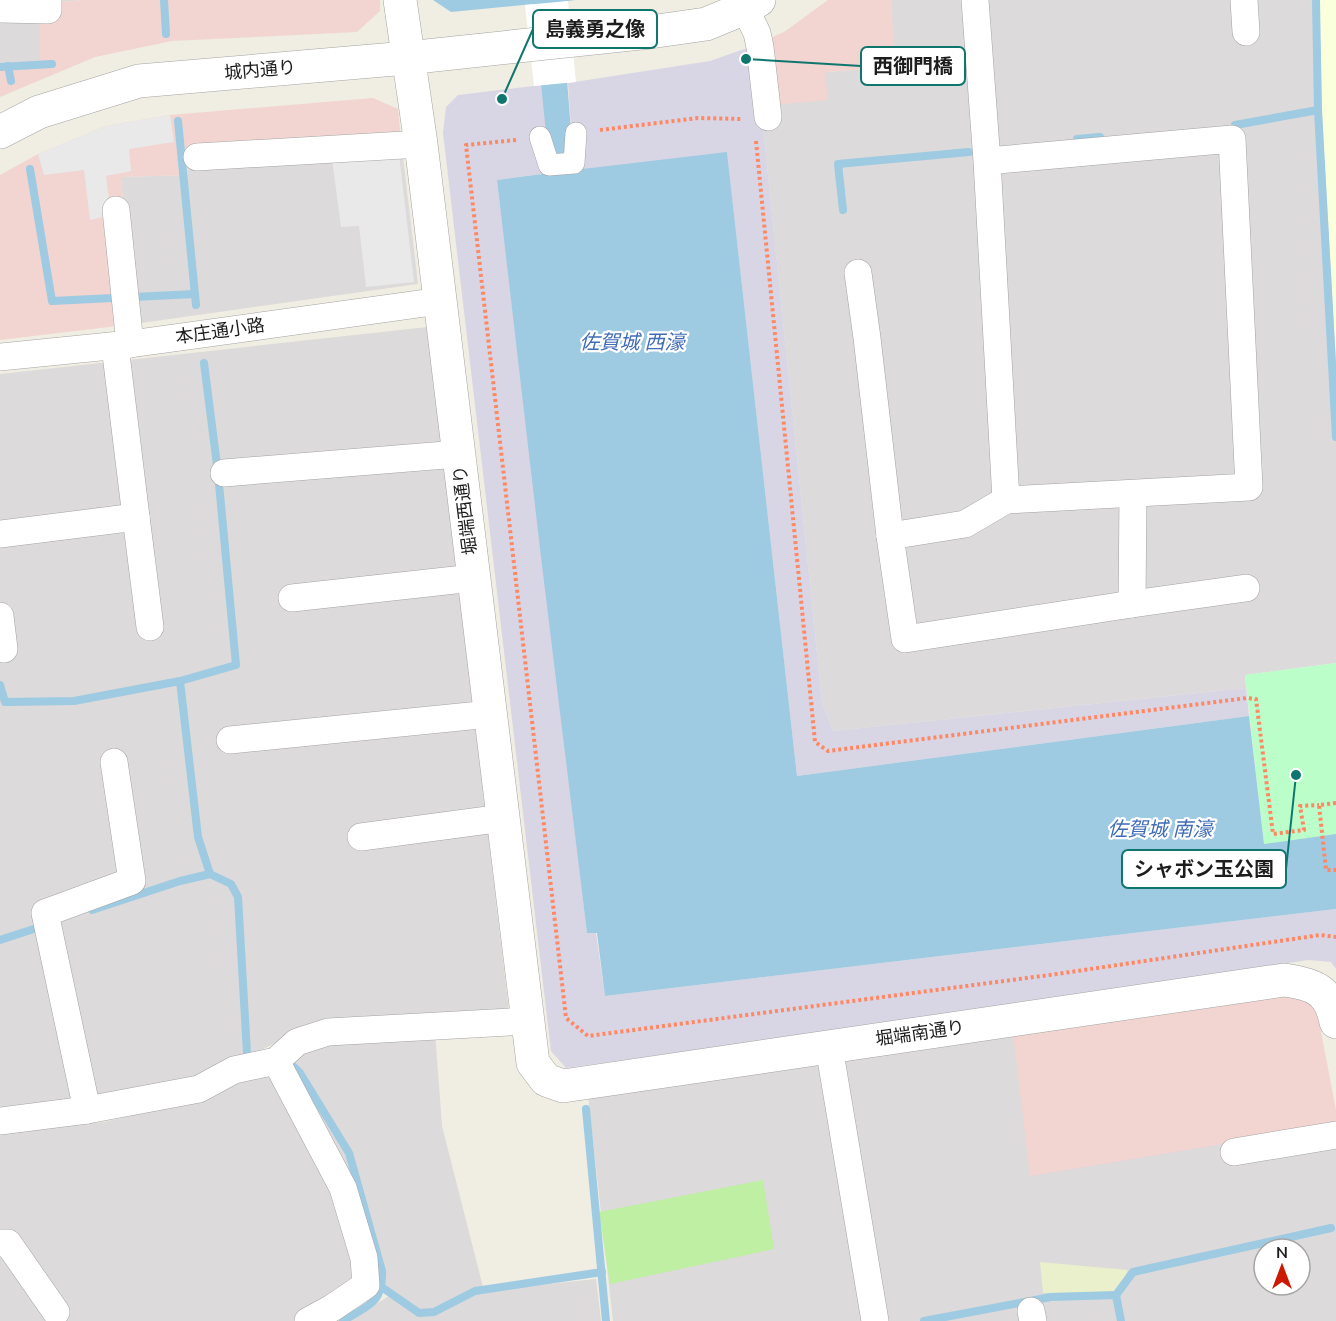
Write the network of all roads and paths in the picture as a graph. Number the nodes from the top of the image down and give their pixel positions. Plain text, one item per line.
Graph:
1 (48, 0) edge
2 (400, 0) edge
3 (975, 0) edge
4 (1244, 0) edge
5 (752, 4) edge
6 (0, 9) edge
7 (1246, 32) dead end
8 (407, 58) junction
9 (758, 127) junction
10 (0, 132) edge
11 (576, 133) joint
12 (540, 137) joint
13 (421, 144) junction
14 (197, 157) dead end
15 (987, 161) junction
16 (116, 210) dead end
17 (858, 273) dead end
18 (440, 301) junction
19 (123, 345) junction
20 (0, 357) edge
21 (458, 454) junction
22 (224, 473) dead end
23 (1132, 494) junction
24 (1006, 500) junction
25 (136, 517) junction
26 (0, 534) edge
27 (890, 536) junction
28 (473, 578) junction
29 (1246, 588) dead end
30 (292, 598) dead end
31 (1132, 604) junction
32 (0, 616) edge
33 (150, 627) dead end
34 (4, 649) dead end
35 (490, 714) junction
36 (230, 740) dead end
37 (114, 762) dead end
38 (1336, 803) edge
39 (1319, 805) junction
40 (503, 818) junction
41 (361, 837) dead end
42 (1336, 870) edge
43 (1336, 937) edge
44 (528, 1021) junction
45 (1336, 1022) edge
46 (829, 1047) junction
47 (276, 1061) junction
48 (87, 1110) junction
49 (0, 1121) edge
50 (1336, 1135) edge
51 (1234, 1152) dead end
52 (0, 1243) edge
53 (56, 1312) dead end
54 (869, 1320) edge
55 (308, 1321) edge

1 - 6 street
2 - 8 street, 堀端西通り
3 - 15 street
4 - 7 street
5 - 8 street, 城内通り
5 - 9 street
8 - 10 street, 城内通り
8 - 13 street, 堀端西通り
9 - 11 path
9 - 39 path
11 - 12 street
12 - 43 path
13 - 14 street
13 - 18 street, 堀端西通り
15 - 23 street
15 - 24 street
16 - 19 street
17 - 27 street
18 - 19 street, 本庄通小路
18 - 21 street, 堀端西通り
19 - 20 street, 本庄通小路
19 - 25 street
21 - 22 street
21 - 28 street, 堀端西通り
23 - 24 street
23 - 31 street
24 - 27 street
25 - 26 street
25 - 33 street
27 - 31 street
28 - 30 street
28 - 35 street, 堀端西通り
29 - 31 street
32 - 34 street
35 - 36 street
35 - 40 street, 堀端西通り
37 - 48 street
38 - 39 path
39 - 42 path
40 - 41 street
40 - 44 street, 堀端西通り
44 - 46 street, 堀端南通り
44 - 47 street
45 - 46 street, 堀端南通り
46 - 54 street
47 - 48 street
47 - 55 street
48 - 49 street
50 - 51 street
52 - 53 street

